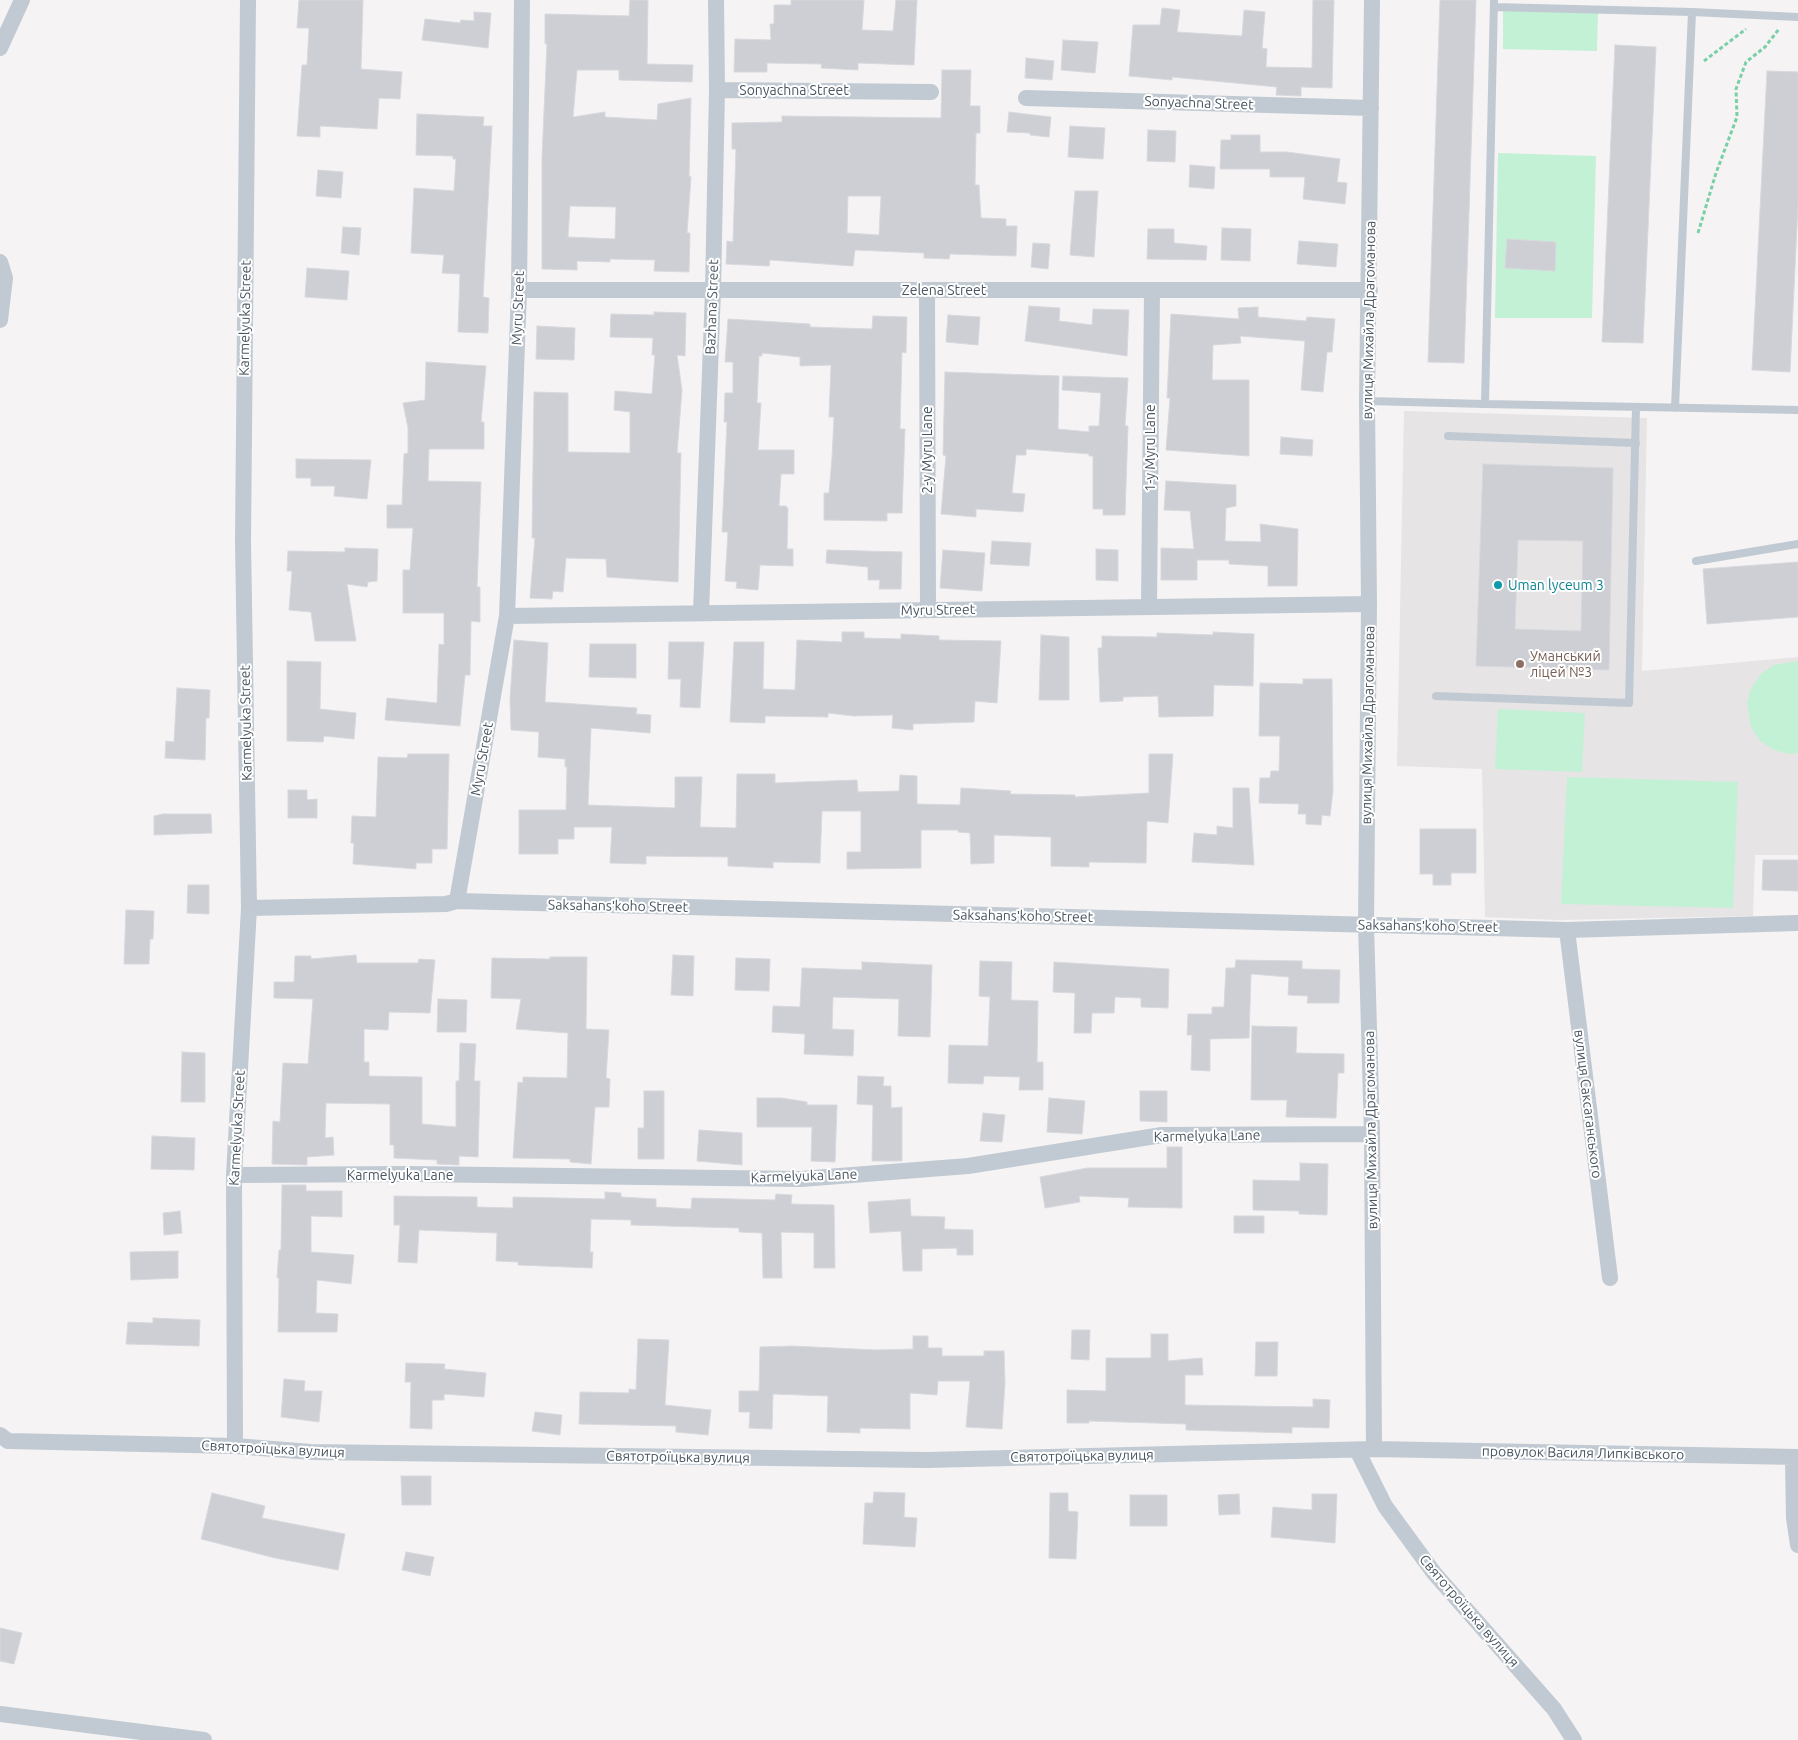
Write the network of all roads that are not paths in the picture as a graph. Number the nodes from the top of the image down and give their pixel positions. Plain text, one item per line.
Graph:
1 (22, 0) edge
2 (248, 0) edge
3 (522, 0) edge
4 (716, 0) edge
5 (1372, 0) edge
6 (1494, 3) edge
7 (1692, 12) junction
8 (1798, 17) edge
9 (0, 48) edge
10 (717, 90) junction
11 (931, 92) dead end
12 (1026, 98) dead end
13 (1371, 108) junction
14 (0, 262) edge
15 (519, 290) junction
16 (713, 290) junction
17 (926, 290) junction
18 (1152, 290) junction
19 (1370, 290) junction
20 (0, 320) edge
21 (1367, 401) junction
22 (1485, 404) junction
23 (1636, 407) junction
24 (1675, 408) junction
25 (1798, 410) edge
26 (1448, 436) dead end
27 (1636, 443) junction
28 (1798, 544) edge
29 (1696, 561) dead end
30 (1369, 604) junction
31 (1149, 607) junction
32 (928, 610) junction
33 (701, 613) junction
34 (507, 616) junction
35 (1436, 696) dead end
36 (457, 901) junction
37 (249, 908) junction
38 (1798, 923) edge
39 (1366, 925) junction
40 (1567, 930) junction
41 (1372, 1134) junction
42 (234, 1175) junction
43 (1610, 1278) dead end
44 (3, 1441) edge
45 (235, 1446) junction
46 (1365, 1450) junction
47 (1796, 1458) edge
48 (1798, 1545) edge
49 (0, 1714) edge
50 (204, 1740) edge
51 (1574, 1740) edge

1 - 9 street
2 - 37 street, Karmelyuka Street
3 - 15 street, Myru Street
4 - 10 street, Bazhana Street
5 - 13 street, вулиця Михайла Драгоманова
6 - 7 lane
6 - 22 lane
7 - 8 lane
7 - 24 lane
10 - 11 street, Sonyachna Street
10 - 16 street, Bazhana Street
12 - 13 street, Sonyachna Street
13 - 19 street, вулиця Михайла Драгоманова
14 - 20 street
15 - 16 street, Zelena Street
15 - 34 street, Myru Street
16 - 17 street, Zelena Street
16 - 33 street, Bazhana Street
17 - 18 street, Zelena Street
17 - 32 street, 2-y Myru Lane
18 - 19 street, Zelena Street
18 - 31 street, 1-y Myru Lane
19 - 21 street, вулиця Михайла Драгоманова
21 - 22 lane
21 - 30 street, вулиця Михайла Драгоманова
22 - 23 lane
23 - 24 lane
23 - 27 lane
24 - 25 lane
26 - 27 lane
27 - 35 lane
28 - 29 lane
30 - 31 street, Myru Street
30 - 39 street, вулиця Михайла Драгоманова
31 - 32 street, Myru Street
32 - 33 street, Myru Street
33 - 34 street, Myru Street
34 - 36 street, Myru Street
36 - 37 street, Saksahansʹkoho Street
36 - 39 street, Saksahansʹkoho Street
37 - 42 street, Karmelyuka Street
38 - 40 street, Saksahansʹkoho Street
39 - 40 street, Saksahansʹkoho Street
39 - 41 street, вулиця Михайла Драгоманова
40 - 43 street, вулиця Саксаганського
41 - 42 street, Karmelyuka Lane
41 - 46 street, вулиця Михайла Драгоманова
42 - 45 street, Karmelyuka Street
44 - 45 street, Святотроїцька вулиця
45 - 46 street, Святотроїцька вулиця
46 - 47 street, провулок Василя Липківського
46 - 51 street, Святотроїцька вулиця
47 - 48 street, провулок Василя Липківського
49 - 50 street

